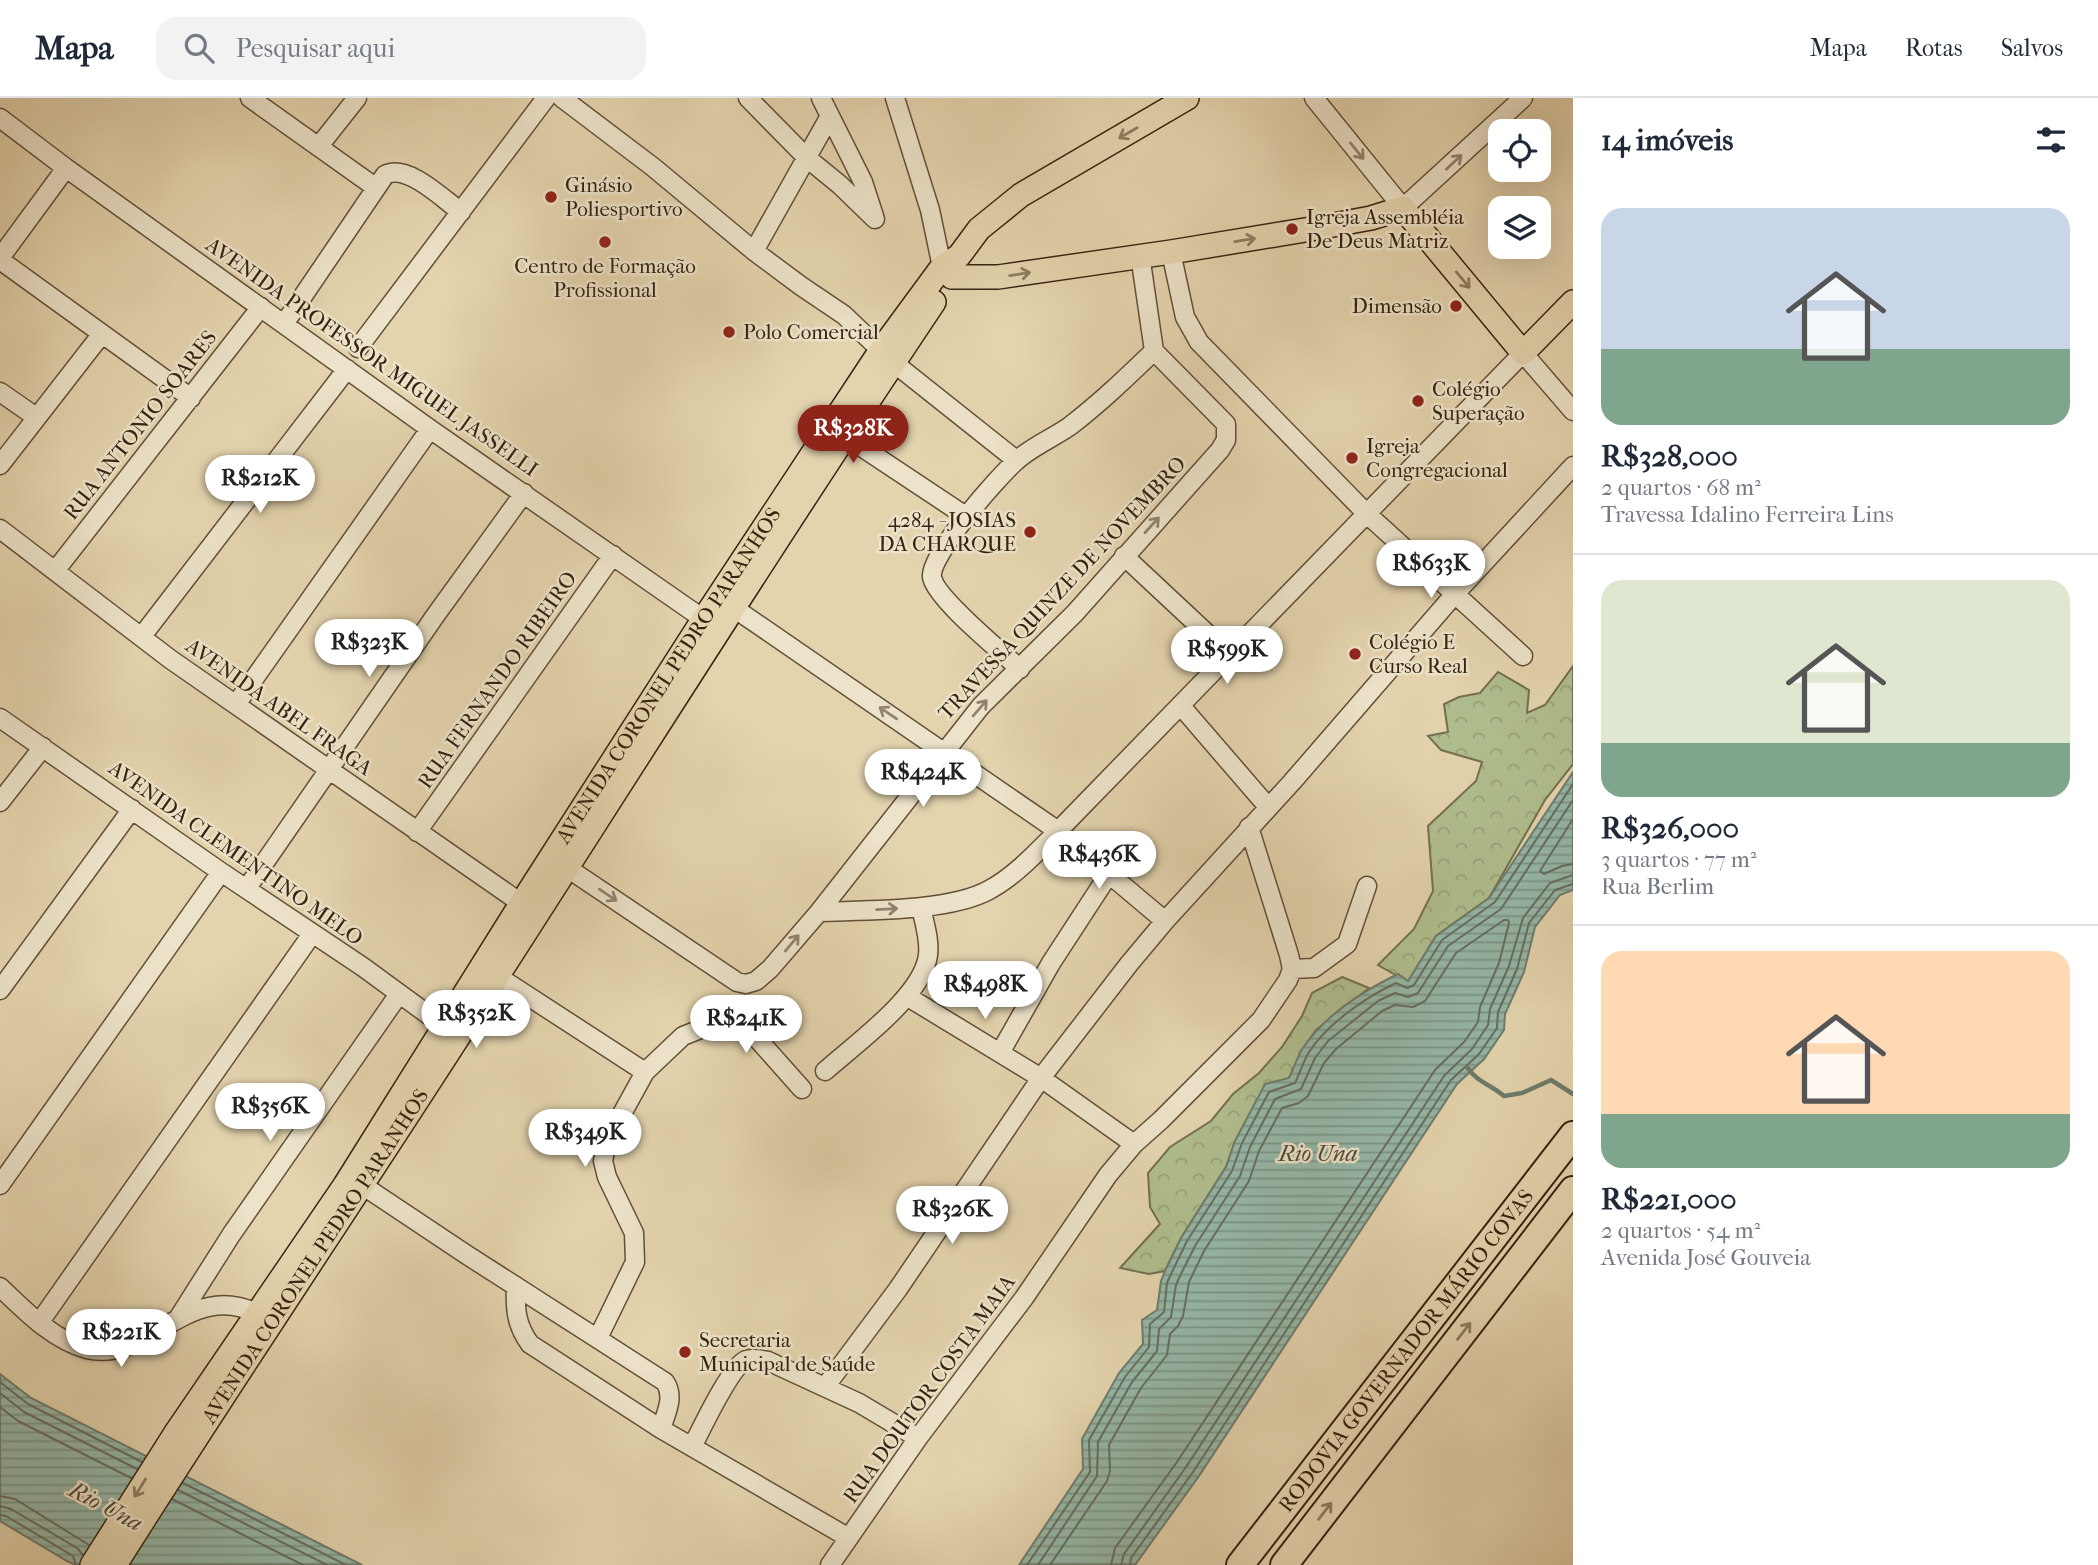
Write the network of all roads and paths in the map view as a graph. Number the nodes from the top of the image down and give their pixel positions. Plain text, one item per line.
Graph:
1 (250, 98) edge
2 (357, 98) edge
3 (546, 98) edge
4 (562, 98) edge
5 (748, 98) edge
6 (821, 98) edge
7 (895, 98) edge
8 (1314, 98) edge
9 (1523, 98) edge
10 (1179, 100) edge
11 (830, 116) junction
12 (0, 118) edge
13 (319, 146) junction
14 (807, 158) junction
15 (66, 168) junction
16 (375, 187) junction
17 (1404, 208) junction
18 (461, 212) junction
19 (754, 251) junction
20 (1171, 252) junction
21 (1140, 255) junction
22 (0, 259) edge
23 (951, 267) junction
24 (1573, 302) edge
25 (261, 307) junction
26 (284, 324) junction
27 (101, 335) junction
28 (358, 348) dead end
29 (1154, 351) junction
30 (1523, 353) junction
31 (888, 356) junction
32 (347, 369) junction
33 (0, 391) edge
34 (191, 398) junction
35 (1573, 411) edge
36 (36, 417) junction
37 (430, 429) junction
38 (838, 431) junction
39 (1016, 460) junction
40 (0, 465) edge
41 (1573, 467) edge
42 (524, 493) junction
43 (1367, 514) junction
44 (967, 517) junction
45 (0, 529) edge
46 (772, 533) junction
47 (613, 555) junction
48 (1124, 556) junction
49 (55, 570) junction
50 (1454, 596) junction
51 (734, 608) junction
52 (712, 625) junction
53 (142, 636) junction
54 (1230, 655) junction
55 (1523, 656) dead end
56 (1020, 668) junction
57 (237, 703) junction
58 (1181, 706) junction
59 (0, 718) edge
60 (43, 747) junction
61 (944, 751) junction
62 (328, 770) junction
63 (0, 803) edge
64 (1268, 807) junction
65 (132, 809) junction
66 (1249, 827) junction
67 (1058, 831) junction
68 (417, 832) junction
69 (559, 862) junction
70 (221, 872) junction
71 (1109, 874) junction
72 (1367, 886) dead end
73 (247, 888) junction
74 (921, 907) junction
75 (529, 909) junction
76 (818, 912) junction
77 (1165, 921) junction
78 (312, 934) junction
79 (1292, 969) junction
80 (490, 971) junction
81 (0, 990) edge
82 (399, 995) junction
83 (908, 996) junction
84 (452, 1027) junction
85 (1000, 1053) junction
86 (825, 1071) dead end
87 (645, 1072) junction
88 (1041, 1078) junction
89 (802, 1089) dead end
90 (1573, 1135) edge
91 (1134, 1144) junction
92 (357, 1181) junction
93 (0, 1185) edge
94 (1573, 1190) edge
95 (516, 1286) junction
96 (0, 1287) edge
97 (179, 1317) junction
98 (266, 1318) junction
99 (39, 1322) junction
100 (598, 1338) junction
101 (825, 1387) junction
102 (662, 1429) junction
103 (184, 1437) junction
104 (918, 1438) junction
105 (692, 1447) junction
106 (849, 1538) junction
107 (92, 1565) edge
108 (115, 1565) edge
109 (830, 1565) edge
110 (1240, 1565) edge
111 (1284, 1565) edge

1 - 13 street
2 - 13 street
3 - 18 street
4 - 19 street
5 - 14 street
6 - 11 street
7 - 23 street
8 -> 17 street
17 -> 9 street
10 -> 23 main road, AVENIDA CORONEL PEDRO PARANHOS
11 - 14 street
11 - 14 street
12 - 15 street, AVENIDA PROFESSOR MIGUEL JASSELLI
13 - 16 street
14 - 19 street
15 - 22 street
15 - 25 street, AVENIDA PROFESSOR MIGUEL JASSELLI
16 - 18 street
16 - 26 street
20 -> 17 main road
17 -> 30 main road
18 - 28 street
19 - 31 street
20 - 21 main road
20 - 43 street
23 -> 21 main road
21 - 29 street
22 - 27 street
23 - 31 main road, AVENIDA CORONEL PEDRO PARANHOS
24 - 30 main road
25 - 26 street, AVENIDA PROFESSOR MIGUEL JASSELLI
25 - 34 street, RUA ANTONIO SOARES
26 - 32 street, AVENIDA PROFESSOR MIGUEL JASSELLI
27 - 34 street
27 - 36 street
29 - 39 street
48 -> 29 street, TRAVESSA QUINZE DE NOVEMBRO
30 - 35 street
30 - 43 street
31 - 38 main road, AVENIDA CORONEL PEDRO PARANHOS
31 - 39 street
32 - 37 street, AVENIDA PROFESSOR MIGUEL JASSELLI
32 - 53 street
33 - 36 street
34 - 49 street, RUA ANTONIO SOARES
36 - 40 street
37 - 42 street, AVENIDA PROFESSOR MIGUEL JASSELLI
37 - 57 street
38 - 44 street
38 - 46 main road, AVENIDA CORONEL PEDRO PARANHOS
39 - 44 street
41 - 50 street
42 - 47 street, AVENIDA PROFESSOR MIGUEL JASSELLI
42 - 62 street
43 - 50 street
43 - 54 street
44 - 56 street
45 - 49 street, AVENIDA ABEL FRAGA
46 - 51 main road, AVENIDA CORONEL PEDRO PARANHOS
46 - 52 main road, AVENIDA CORONEL PEDRO PARANHOS
47 - 52 street, AVENIDA PROFESSOR MIGUEL JASSELLI
47 - 68 street, RUA FERNANDO RIBEIRO
48 - 54 street
48 - 56 street, TRAVESSA QUINZE DE NOVEMBRO
49 - 53 street, AVENIDA ABEL FRAGA
50 - 55 street
50 - 64 street
51 - 52 main road, AVENIDA CORONEL PEDRO PARANHOS
61 -> 51 street
52 - 69 main road, AVENIDA CORONEL PEDRO PARANHOS
53 - 57 street, AVENIDA ABEL FRAGA
54 - 58 street
61 -> 56 street, TRAVESSA QUINZE DE NOVEMBRO
57 - 62 street, AVENIDA ABEL FRAGA
58 - 64 street
58 - 67 street
59 - 60 street, AVENIDA CLEMENTINO MELO
60 - 63 street
60 - 65 street, AVENIDA CLEMENTINO MELO
61 - 67 street
61 - 76 street, TRAVESSA QUINZE DE NOVEMBRO
62 - 68 street, AVENIDA ABEL FRAGA
62 - 73 street
64 - 66 street
65 - 70 street, AVENIDA CLEMENTINO MELO
65 - 81 street
66 - 77 street
66 - 79 street
67 - 71 street
67 - 74 street
68 - 75 street, AVENIDA ABEL FRAGA
69 - 75 main road, AVENIDA CORONEL PEDRO PARANHOS
69 -> 76 street, TRAVESSA QUINZE DE NOVEMBRO
70 - 73 street, AVENIDA CLEMENTINO MELO
70 - 93 street
71 - 77 street
71 - 85 street
72 - 79 street
73 - 78 street, AVENIDA CLEMENTINO MELO
76 -> 74 street
74 - 83 street
75 - 80 main road, AVENIDA CORONEL PEDRO PARANHOS
77 - 88 street
78 - 82 street, AVENIDA CLEMENTINO MELO
78 - 99 street
79 - 91 street, RUA DOUTOR COSTA MAIA
80 - 84 main road, AVENIDA CORONEL PEDRO PARANHOS
80 - 87 street
82 - 84 street, AVENIDA CLEMENTINO MELO
82 - 97 street
83 - 85 street
83 - 86 street
84 - 92 main road, AVENIDA CORONEL PEDRO PARANHOS
85 - 88 street
87 - 89 street
87 - 100 street
88 - 91 street
88 - 101 street
90 - 110 highway, RODOVIA GOVERNADOR MÁRIO COVAS
91 - 104 street, RUA DOUTOR COSTA MAIA
92 - 95 street
92 - 98 main road, AVENIDA CORONEL PEDRO PARANHOS
111 -> 94 highway, RODOVIA GOVERNADOR MÁRIO COVAS
95 - 100 street
95 - 102 street
96 - 99 street
97 - 98 street
97 - 99 street
98 - 103 main road, AVENIDA CORONEL PEDRO PARANHOS
100 - 102 street
101 - 104 street
101 - 105 street
102 - 105 street
103 -> 107 main road, AVENIDA CORONEL PEDRO PARANHOS
103 - 108 main road, AVENIDA CORONEL PEDRO PARANHOS
104 - 106 street, RUA DOUTOR COSTA MAIA
105 - 106 street
106 - 109 street, RUA DOUTOR COSTA MAIA

